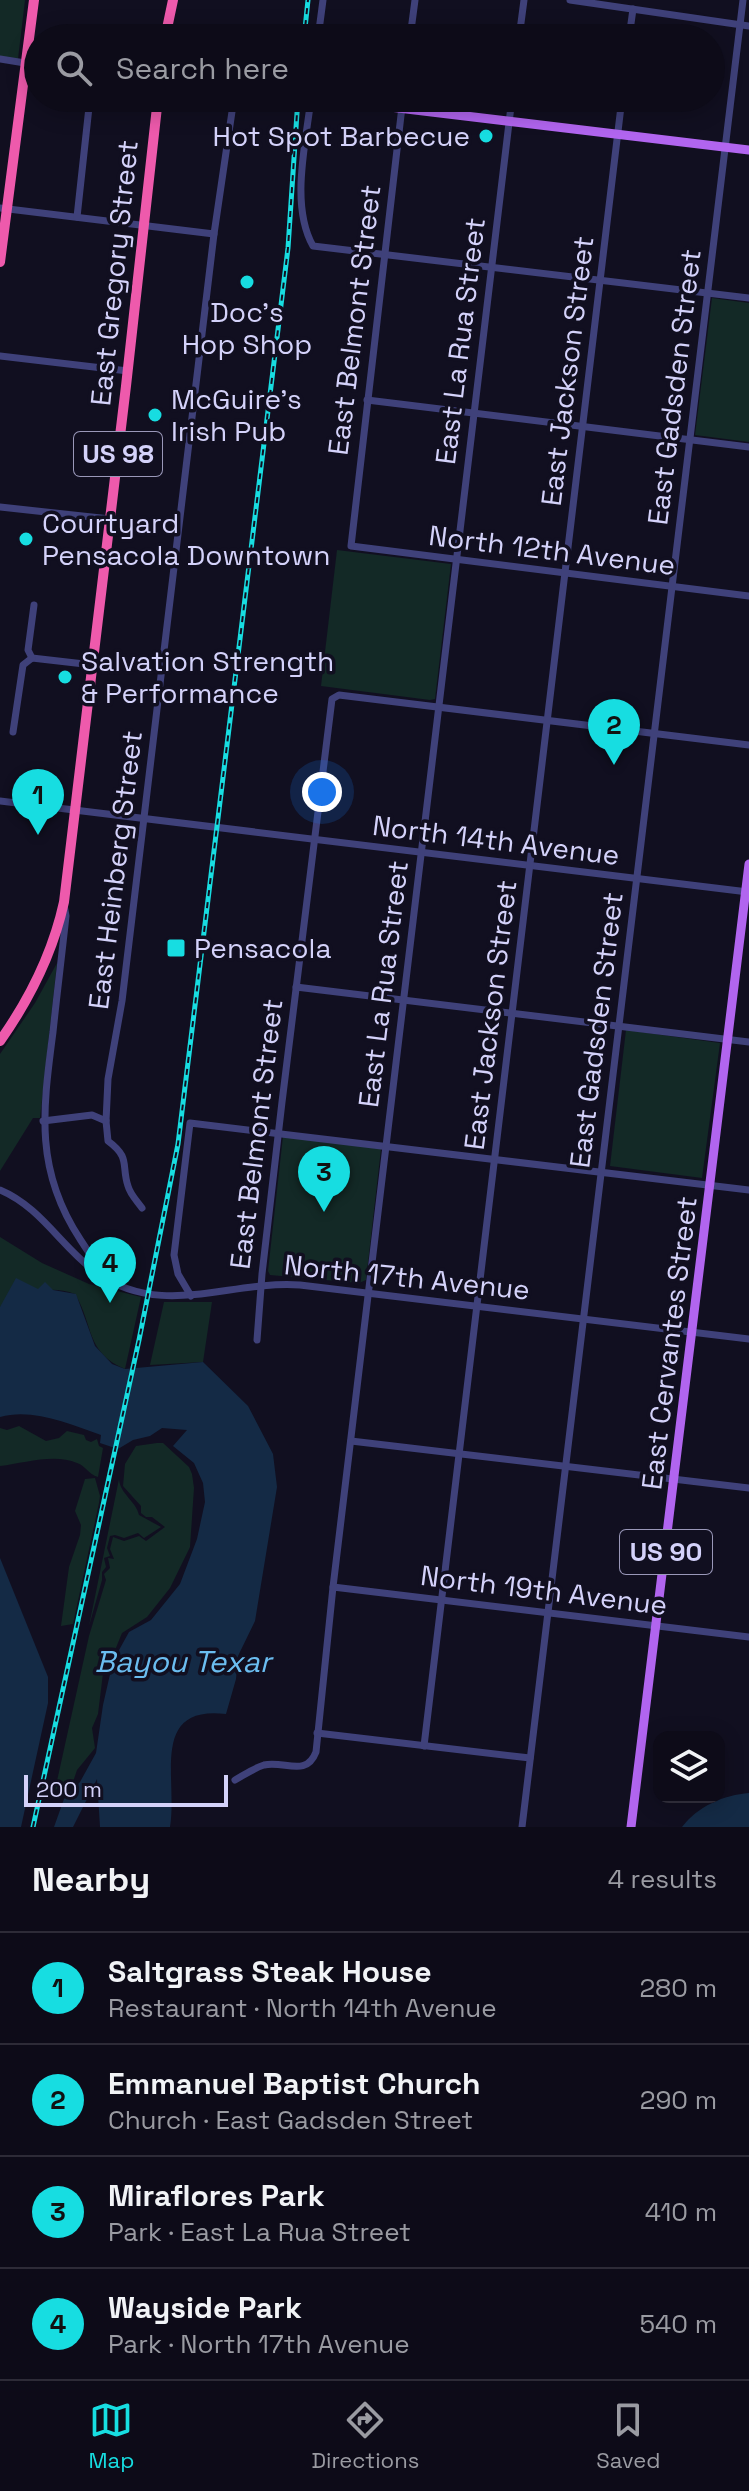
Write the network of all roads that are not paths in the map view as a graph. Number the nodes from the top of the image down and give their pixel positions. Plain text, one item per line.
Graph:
1 (34, 0) edge
2 (173, 0) edge
3 (323, 0) edge
4 (415, 0) edge
5 (524, 0) edge
6 (570, 0) edge
7 (743, 0) edge
8 (630, 6) edge
9 (31, 24) edge
10 (168, 24) edge
11 (320, 24) edge
12 (412, 24) edge
13 (521, 24) edge
14 (744, 26) edge
15 (0, 59) edge
16 (24, 63) edge
17 (24, 70) edge
18 (88, 112) edge
19 (157, 112) edge
20 (232, 112) edge
21 (311, 112) edge
22 (401, 112) edge
23 (456, 112) edge
24 (510, 112) edge
25 (620, 112) edge
26 (509, 121) junction
27 (618, 134) junction
28 (725, 147) junction
29 (749, 150) edge
30 (3, 209) edge
31 (77, 217) junction
32 (145, 225) junction
33 (214, 234) junction
34 (384, 255) junction
35 (0, 262) edge
36 (491, 267) junction
37 (600, 280) junction
38 (708, 293) junction
39 (749, 298) edge
40 (0, 356) edge
41 (128, 371) junction
42 (367, 400) junction
43 (474, 414) junction
44 (582, 427) junction
45 (690, 440) junction
46 (749, 447) edge
47 (0, 507) edge
48 (110, 519) junction
49 (351, 546) joint
50 (456, 560) junction
51 (565, 574) junction
52 (672, 586) junction
53 (749, 596) edge
54 (34, 605) dead end
55 (32, 658) junction
56 (93, 665) junction
57 (439, 707) junction
58 (547, 720) junction
59 (13, 732) dead end
60 (655, 733) junction
61 (749, 745) edge
62 (0, 801) edge
63 (76, 809) junction
64 (144, 818) junction
65 (314, 839) junction
66 (421, 854) junction
67 (749, 864) edge
68 (529, 867) junction
69 (637, 880) junction
70 (747, 892) edge
71 (64, 902) junction
72 (296, 987) junction
73 (403, 1000) junction
74 (512, 1013) junction
75 (619, 1026) junction
76 (728, 1039) junction
77 (0, 1041) edge
78 (749, 1042) edge
79 (43, 1121) junction
80 (106, 1121) junction
81 (278, 1134) junction
82 (386, 1147) junction
83 (494, 1160) junction
84 (601, 1172) junction
85 (710, 1186) junction
86 (0, 1190) edge
87 (749, 1190) edge
88 (142, 1208) dead end
89 (261, 1284) junction
90 (120, 1287) junction
91 (368, 1293) junction
92 (191, 1296) junction
93 (477, 1306) junction
94 (584, 1319) junction
95 (692, 1332) junction
96 (749, 1339) edge
97 (257, 1340) dead end
98 (351, 1441) junction
99 (459, 1453) junction
100 (566, 1466) junction
101 (675, 1479) junction
102 (749, 1488) edge
103 (333, 1587) junction
104 (441, 1600) junction
105 (548, 1612) junction
106 (658, 1625) junction
107 (749, 1637) edge
108 (317, 1733) junction
109 (424, 1746) junction
110 (530, 1758) junction
111 (235, 1780) dead end
112 (522, 1827) edge
113 (631, 1827) edge

1 - 9 highway
2 - 10 highway
3 - 11 street
4 - 12 street
5 - 13 street
6 - 8 street
7 - 14 street, East Gadsden Street
8 - 14 street
14 - 28 street, East Gadsden Street
15 - 16 street
17 - 30 highway
18 - 31 street
19 - 32 highway, East Gregory Street / US 98
20 - 33 street, East Heinberg Street
21 - 34 street
22 - 34 street, East Belmont Street
23 - 26 main road
24 - 26 street, East La Rua Street
25 - 27 street, East Jackson Street
26 - 27 main road
26 - 36 street, East La Rua Street
27 - 28 main road
27 - 37 street, East Jackson Street
28 - 29 main road
28 - 38 street, East Gadsden Street
30 - 31 street
30 - 35 highway
31 - 32 street
32 - 33 street
32 - 41 highway, East Gregory Street / US 98
33 - 64 street, East Heinberg Street
34 - 36 street
34 - 42 street, East Belmont Street
36 - 37 street
36 - 43 street, East La Rua Street
37 - 38 street
37 - 44 street, East Jackson Street
38 - 39 street
38 - 45 street, East Gadsden Street
40 - 41 street
41 - 48 highway, East Gregory Street / US 98
42 - 43 street
42 - 49 street, East Belmont Street
43 - 44 street
43 - 50 street, East La Rua Street
44 - 45 street
44 - 51 street, East Jackson Street
45 - 46 street
45 - 52 street, East Gadsden Street
47 - 48 street
48 - 56 highway, East Gregory Street / US 98
49 - 50 street, North 12th Avenue
50 - 51 street, North 12th Avenue
50 - 57 street, East La Rua Street
51 - 52 street, North 12th Avenue
51 - 58 street, East Jackson Street
52 - 53 street, North 12th Avenue
52 - 60 street, East Gadsden Street
54 - 55 street
55 - 56 street
55 - 59 street
56 - 63 highway, East Gregory Street / US 98
57 - 58 street
57 - 65 street, East Belmont Street
57 - 66 street, East La Rua Street
58 - 60 street
58 - 68 street, East Jackson Street
60 - 61 street
60 - 69 street, East Gadsden Street
62 - 63 street, North 14th Avenue
63 - 64 street, North 14th Avenue
63 - 71 highway, East Gregory Street / US 98
64 - 65 street, North 14th Avenue
64 - 80 street, East Heinberg Street
65 - 66 street, North 14th Avenue
65 - 72 street, East Belmont Street
66 - 68 street, North 14th Avenue
66 - 73 street, East La Rua Street
67 - 70 main road, East Cervantes Street / US 90
68 - 69 street, North 14th Avenue
68 - 74 street, East Jackson Street
69 - 70 street, North 14th Avenue
69 - 75 street, East Gadsden Street
70 - 76 main road, East Cervantes Street / US 90
71 - 77 highway, US 98
71 - 79 street, East Gregory Street
72 - 73 street
72 - 81 street, East Belmont Street
73 - 74 street
73 - 82 street, East La Rua Street
74 - 75 street
74 - 83 street, East Jackson Street
75 - 76 street
75 - 84 street, East Gadsden Street
76 - 78 street
76 - 85 main road, East Cervantes Street / US 90
79 - 80 street
79 - 90 street, East Gregory Street
80 - 88 street, East Heinberg Street
81 - 82 street
81 - 89 street, East Belmont Street
81 - 92 street
82 - 83 street
82 - 91 street, East La Rua Street
83 - 84 street
83 - 93 street, East Jackson Street
84 - 85 street
84 - 94 street, East Gadsden Street
85 - 87 street
85 - 95 main road, East Cervantes Street / US 90
86 - 90 street, North 17th Avenue
89 - 91 street, North 17th Avenue
89 - 92 street, North 17th Avenue
89 - 97 street, East Belmont Street
90 - 92 street, North 17th Avenue
91 - 93 street, North 17th Avenue
91 - 98 street, East La Rua Street
93 - 94 street, North 17th Avenue
93 - 99 street, East Jackson Street
94 - 95 street, North 17th Avenue
94 - 100 street, East Gadsden Street
95 - 96 street, North 17th Avenue
95 - 101 main road, East Cervantes Street / US 90
98 - 99 street
98 - 103 street, East La Rua Street
99 - 100 street
99 - 104 street, East Jackson Street
100 - 101 street
100 - 105 street, East Gadsden Street
101 - 102 street
101 - 106 main road, East Cervantes Street / US 90
103 - 104 street, North 19th Avenue
103 - 108 street, East La Rua Street
104 - 105 street, North 19th Avenue
104 - 109 street, East Jackson Street
105 - 106 street, North 19th Avenue
105 - 110 street, East Gadsden Street
106 - 107 street, North 19th Avenue
106 - 113 main road, East Cervantes Street / US 90
108 - 109 street
108 - 111 street, East La Rua Street
109 - 110 street
110 - 112 street, East Gadsden Street

